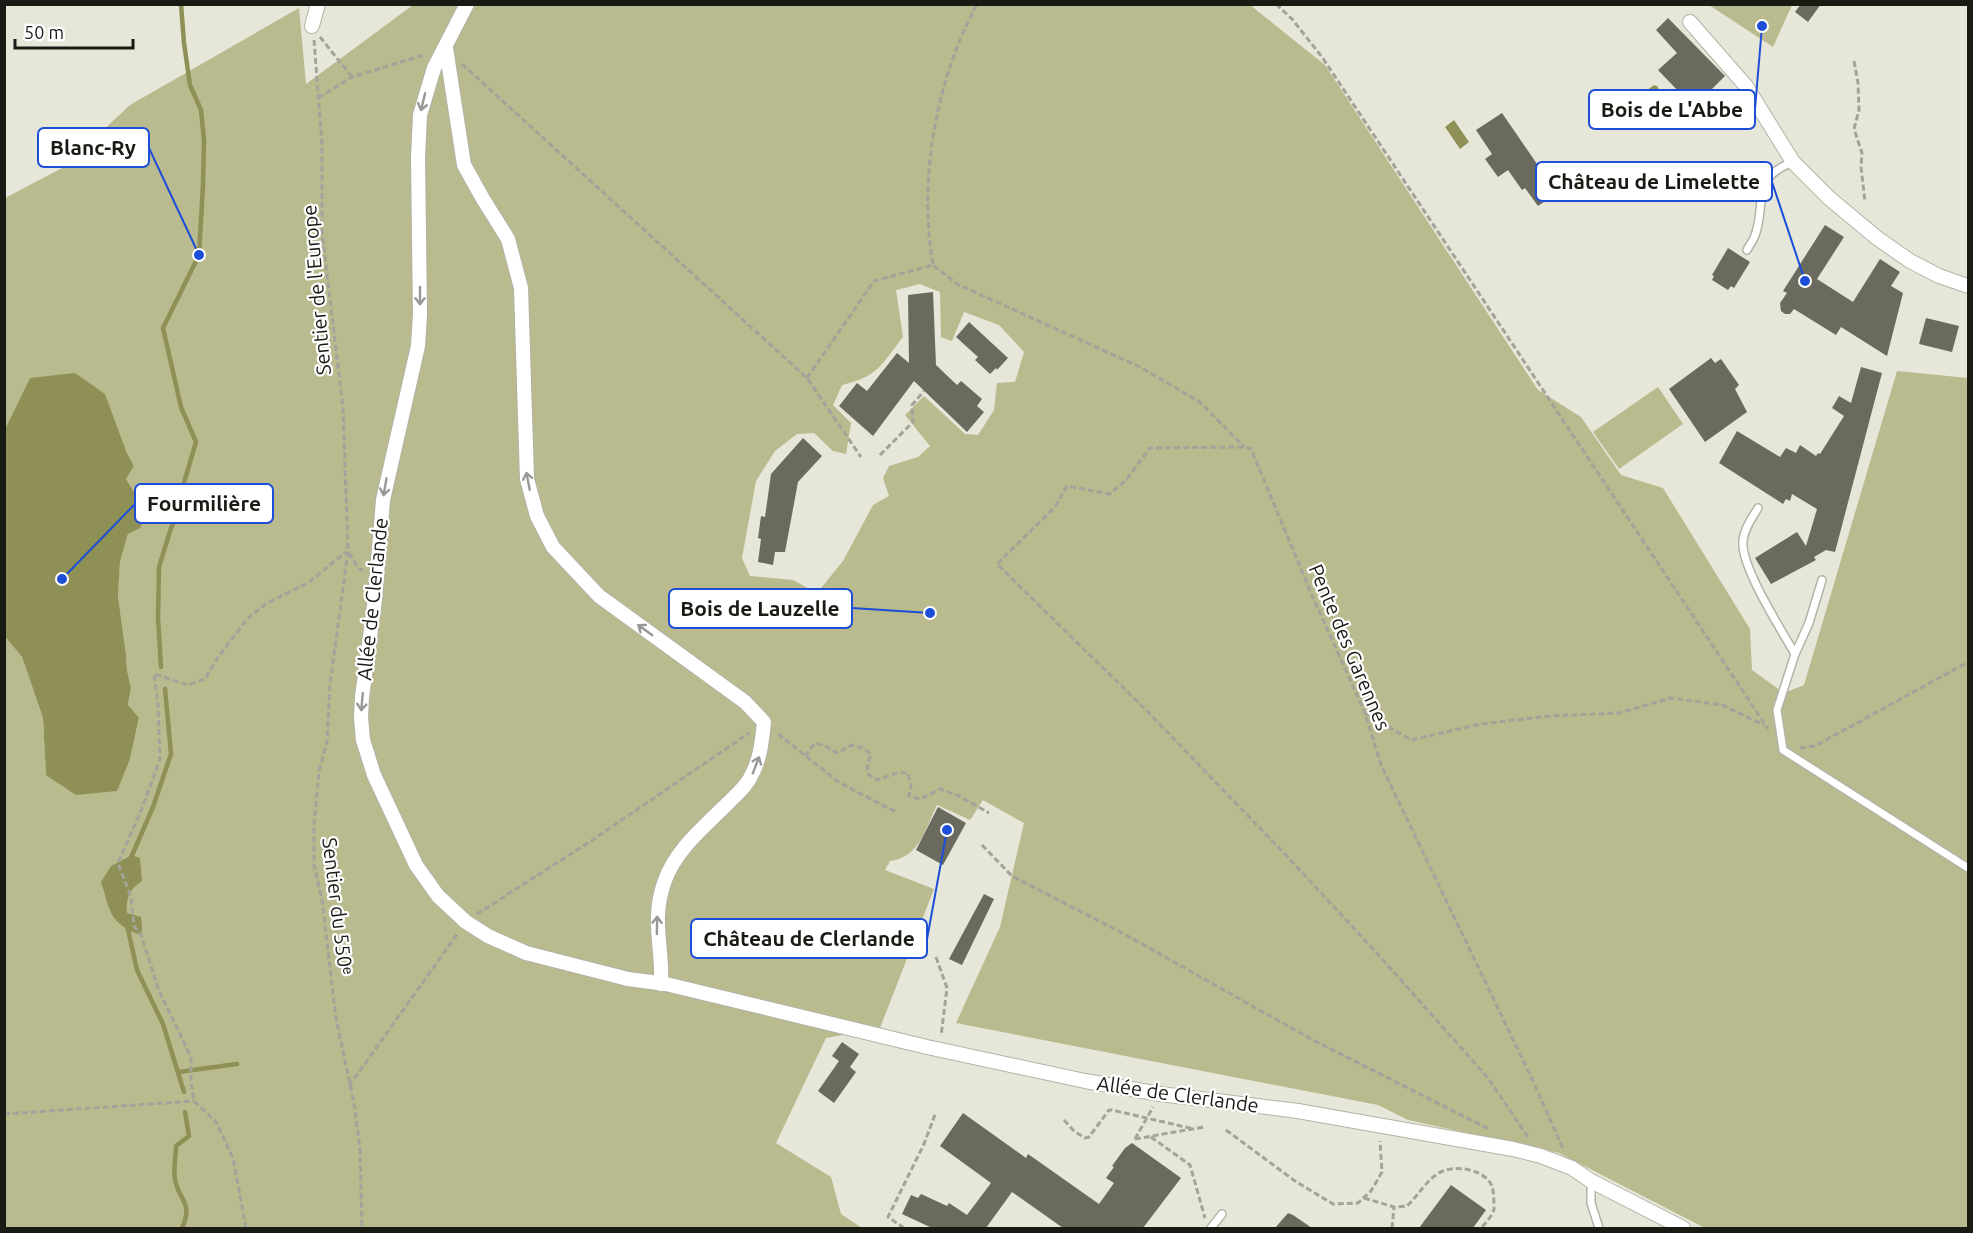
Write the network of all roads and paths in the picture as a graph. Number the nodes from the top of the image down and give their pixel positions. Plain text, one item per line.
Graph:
1 (318, 4) edge
2 (467, 4) edge
3 (977, 4) edge
4 (1276, 4) edge
5 (1690, 22) dead end
6 (312, 26) junction
7 (446, 48) junction
8 (1854, 61) dead end
9 (352, 77) junction
10 (318, 98) junction
11 (1793, 162) junction
12 (1865, 202) dead end
13 (1747, 250) dead end
14 (933, 265) junction
15 (1968, 285) edge
16 (807, 378) junction
17 (924, 390) dead end
18 (1244, 447) junction
19 (880, 455) dead end
20 (861, 457) dead end
21 (1758, 508) dead end
22 (348, 551) junction
23 (377, 574) junction
24 (1822, 580) dead end
25 (1795, 654) junction
26 (1968, 662) edge
27 (1365, 713) junction
28 (764, 722) junction
29 (1766, 726) junction
30 (781, 736) dead end
31 (1784, 750) junction
32 (805, 756) junction
33 (896, 812) dead end
34 (989, 813) dead end
35 (982, 845) dead end
36 (1968, 868) edge
37 (466, 921) junction
38 (936, 957) dead end
39 (661, 984) junction
40 (939, 1049) junction
41 (350, 1086) junction
42 (1160, 1094) junction
43 (194, 1101) junction
44 (936, 1112) dead end
45 (4, 1114) edge
46 (1148, 1118) junction
47 (1064, 1120) dead end
48 (1370, 1122) junction
49 (1204, 1126) dead end
50 (1194, 1129) junction
51 (1226, 1130) dead end
52 (1489, 1130) dead end
53 (1151, 1137) junction
54 (1541, 1156) junction
55 (1572, 1168) junction
56 (1591, 1181) junction
57 (1364, 1198) junction
58 (1394, 1207) junction
59 (1222, 1214) dead end
60 (1205, 1219) dead end
61 (246, 1228) edge
62 (362, 1228) edge
63 (904, 1228) edge
64 (1211, 1228) edge
65 (1392, 1228) edge
66 (1481, 1228) edge
67 (1599, 1228) edge
68 (1683, 1228) edge

1 - 6 street
2 - 7 street, Allée de Clerlande
3 - 14 path
4 - 29 path
5 - 11 street
6 - 9 path
6 - 10 path, Sentier de l'Europe
7 - 9 path
7 - 16 path
7 -> 23 street, Allée de Clerlande
28 -> 7 street
8 - 12 path
9 - 10 path
10 - 22 path, Sentier de l'Europe
11 - 13 lane
11 - 15 street
14 - 16 path
14 - 18 path
16 - 20 path
17 - 19 path
18 - 27 path, Pente des Garennes
18 - 54 path
21 - 25 lane
22 - 23 path
22 - 41 path, Sentier du 550ᵉ
22 - 43 path
23 -> 37 street, Allée de Clerlande
24 - 25 lane
25 - 31 lane
26 - 31 path
27 - 29 path
27 - 55 path, Pente des Garennes
28 - 37 path
39 -> 28 street
29 - 31 path
30 - 32 path
31 - 36 lane
32 - 33 path
32 - 34 path
35 - 52 path
37 - 39 street, Allée de Clerlande
37 - 41 path
38 - 40 path
39 - 40 street, Allée de Clerlande
40 - 42 street, Allée de Clerlande
41 - 62 path, Sentier du 550ᵉ
42 - 46 path
42 - 48 street, Allée de Clerlande
43 - 45 path
43 - 61 path
44 - 63 path
46 - 47 path
46 - 50 path
46 - 53 path
48 - 54 street, Allée de Clerlande
48 - 57 path
49 - 50 path
50 - 53 path
51 - 57 path
53 - 60 path
54 - 55 street, Allée de Clerlande
55 - 56 street, Allée de Clerlande
56 - 67 lane
56 - 68 street, Allée de Clerlande
57 - 58 path
58 - 65 path
58 - 66 path
59 - 64 lane

